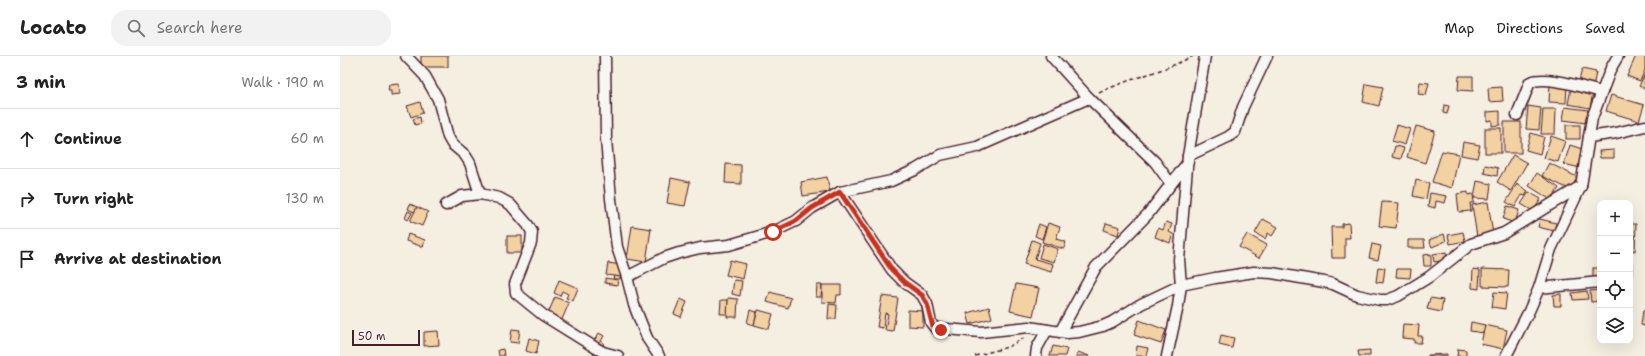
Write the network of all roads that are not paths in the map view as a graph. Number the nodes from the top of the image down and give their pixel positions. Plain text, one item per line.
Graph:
1 (406, 56) edge
2 (605, 56) edge
3 (1051, 56) edge
4 (1205, 56) edge
5 (1267, 56) edge
6 (1618, 56) edge
7 (1602, 92) junction
8 (1089, 98) junction
9 (1517, 116) dead end
10 (1645, 126) edge
11 (1589, 137) junction
12 (1188, 159) junction
13 (1171, 184) junction
14 (1581, 186) junction
15 (840, 192) junction
16 (480, 194) junction
17 (446, 205) dead end
18 (627, 277) junction
19 (1597, 282) edge
20 (1181, 285) junction
21 (1539, 288) junction
22 (1043, 330) junction
23 (1060, 332) junction
24 (618, 356) edge
25 (659, 356) edge
26 (1036, 356) edge
27 (1167, 356) edge
28 (1506, 356) edge

1 - 16 street
2 - 18 street
3 - 8 street
4 - 12 street
5 - 12 street
6 - 7 street
7 - 9 street
7 - 11 street
8 - 13 street
8 - 15 street
10 - 11 street
11 - 14 street
12 - 13 street
12 - 20 street
13 - 23 street
14 - 20 street
14 - 21 street
15 - 18 street
15 - 22 street
16 - 17 street
16 - 24 street
18 - 25 street
19 - 21 street
20 - 23 street
20 - 27 street
21 - 28 street
22 - 23 street
22 - 26 street

